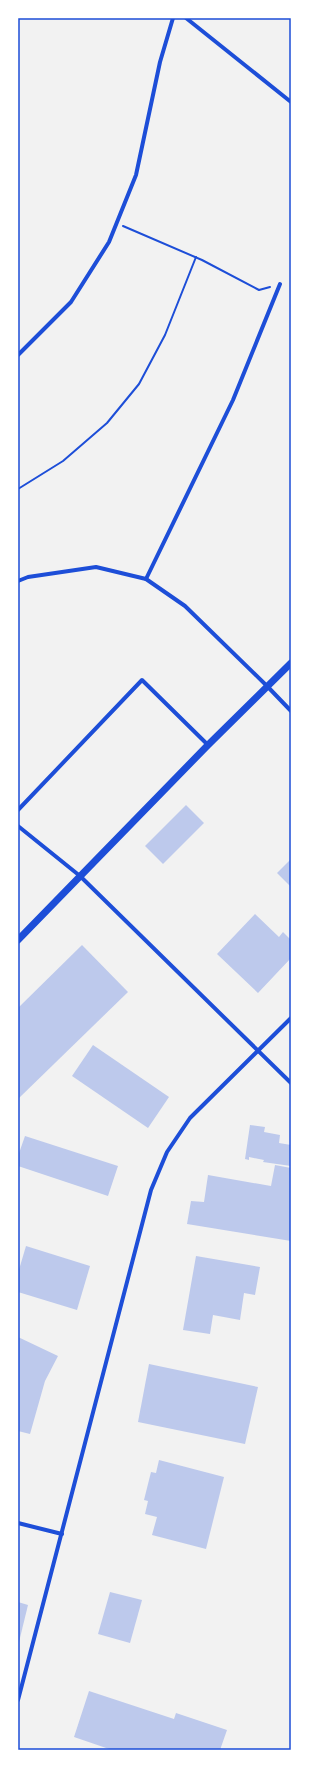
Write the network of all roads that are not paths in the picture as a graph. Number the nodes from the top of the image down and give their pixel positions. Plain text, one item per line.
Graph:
1 (174, 18) edge
2 (186, 18) edge
3 (291, 102) edge
4 (280, 284) road end
5 (18, 355) edge
6 (146, 580) junction
7 (18, 581) edge
8 (291, 664) edge
9 (267, 686) junction
10 (291, 711) edge
11 (208, 745) junction
12 (18, 810) edge
13 (18, 826) edge
14 (80, 876) junction
15 (18, 940) edge
16 (291, 1018) edge
17 (259, 1051) junction
18 (291, 1083) edge
19 (18, 1523) edge
20 (62, 1534) junction
21 (18, 1700) edge

1 - 5 street
2 - 3 street
4 - 6 street
6 - 7 street
6 - 9 street
8 - 9 street
9 - 10 street
9 - 11 street
11 - 12 street
11 - 14 street
13 - 14 street
14 - 15 street
14 - 17 street
16 - 17 street
17 - 18 street
17 - 20 street
19 - 20 street
20 - 21 street

